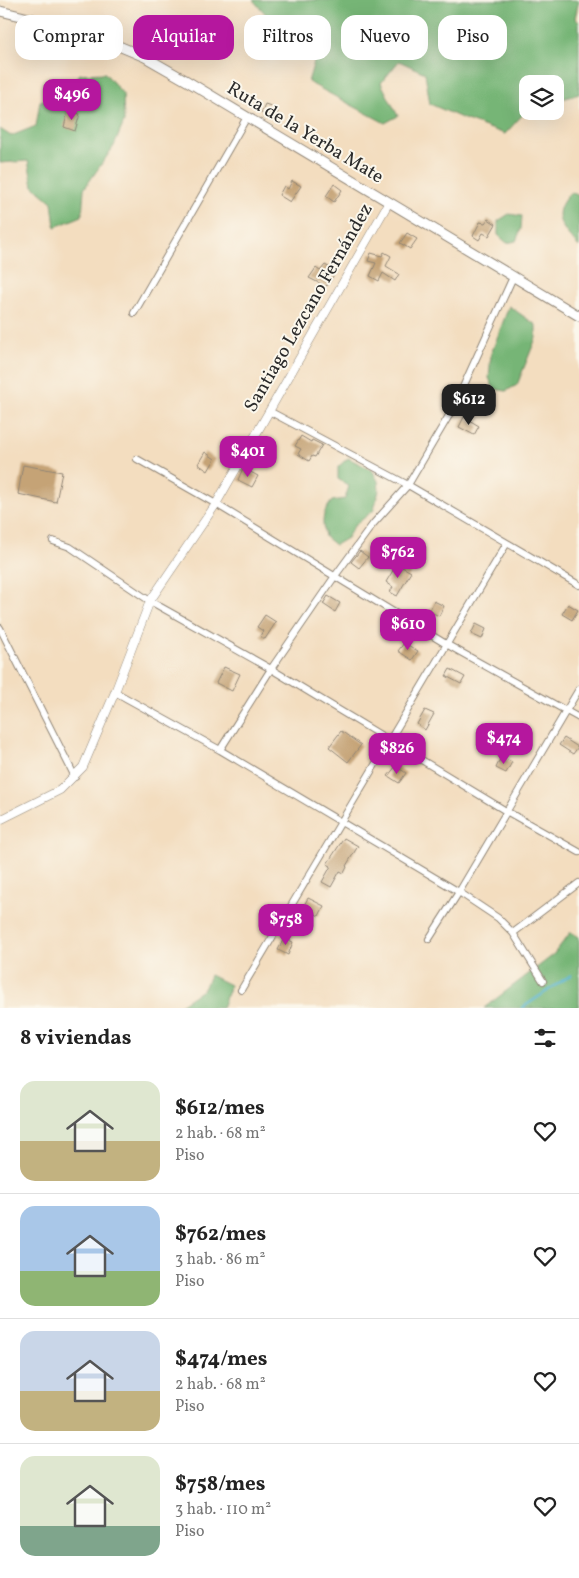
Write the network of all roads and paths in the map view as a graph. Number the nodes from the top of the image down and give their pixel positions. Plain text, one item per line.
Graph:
1 (0, 11) edge
2 (247, 117) junction
3 (389, 202) junction
4 (513, 277) junction
5 (134, 313) dead end
6 (579, 316) edge
7 (269, 411) junction
8 (137, 459) dead end
9 (408, 485) junction
10 (216, 504) junction
11 (53, 541) dead end
12 (507, 543) junction
13 (335, 576) junction
14 (579, 585) edge
15 (150, 601) junction
16 (0, 628) edge
17 (446, 644) junction
18 (271, 669) junction
19 (579, 689) edge
20 (115, 692) junction
21 (565, 710) junction
22 (579, 718) edge
23 (389, 741) junction
24 (220, 750) junction
25 (75, 777) junction
26 (506, 811) junction
27 (0, 820) edge
28 (341, 822) junction
29 (579, 852) edge
30 (579, 883) edge
31 (459, 892) junction
32 (513, 933) junction
33 (429, 938) dead end
34 (543, 981) dead end
35 (241, 990) dead end

1 - 2 main road, Ruta de la Yerba Mate
2 - 3 main road, Ruta de la Yerba Mate
2 - 5 street
3 - 4 main road, Ruta de la Yerba Mate
3 - 7 street, Santiago Lezcano Fernández
4 - 6 main road, Ruta de la Yerba Mate
4 - 9 street
7 - 9 street
7 - 10 street, Santiago Lezcano Fernández
8 - 10 street
9 - 12 street
9 - 13 street
10 - 13 street
10 - 15 street, Santiago Lezcano Fernández
11 - 15 street
12 - 14 street
12 - 17 street
13 - 17 street
13 - 18 street
15 - 18 street
15 - 20 street, Santiago Lezcano Fernández
16 - 25 street
17 - 21 street
17 - 23 street
18 - 23 street
18 - 24 street
19 - 21 street
20 - 24 street
20 - 25 street, Santiago Lezcano Fernández
21 - 22 street
21 - 26 street
23 - 26 street
23 - 28 street
24 - 28 street
25 - 27 street, Santiago Lezcano Fernández
26 - 29 street
26 - 31 street
28 - 31 street
28 - 35 street
30 - 32 street
31 - 32 street
31 - 33 street
32 - 34 street

